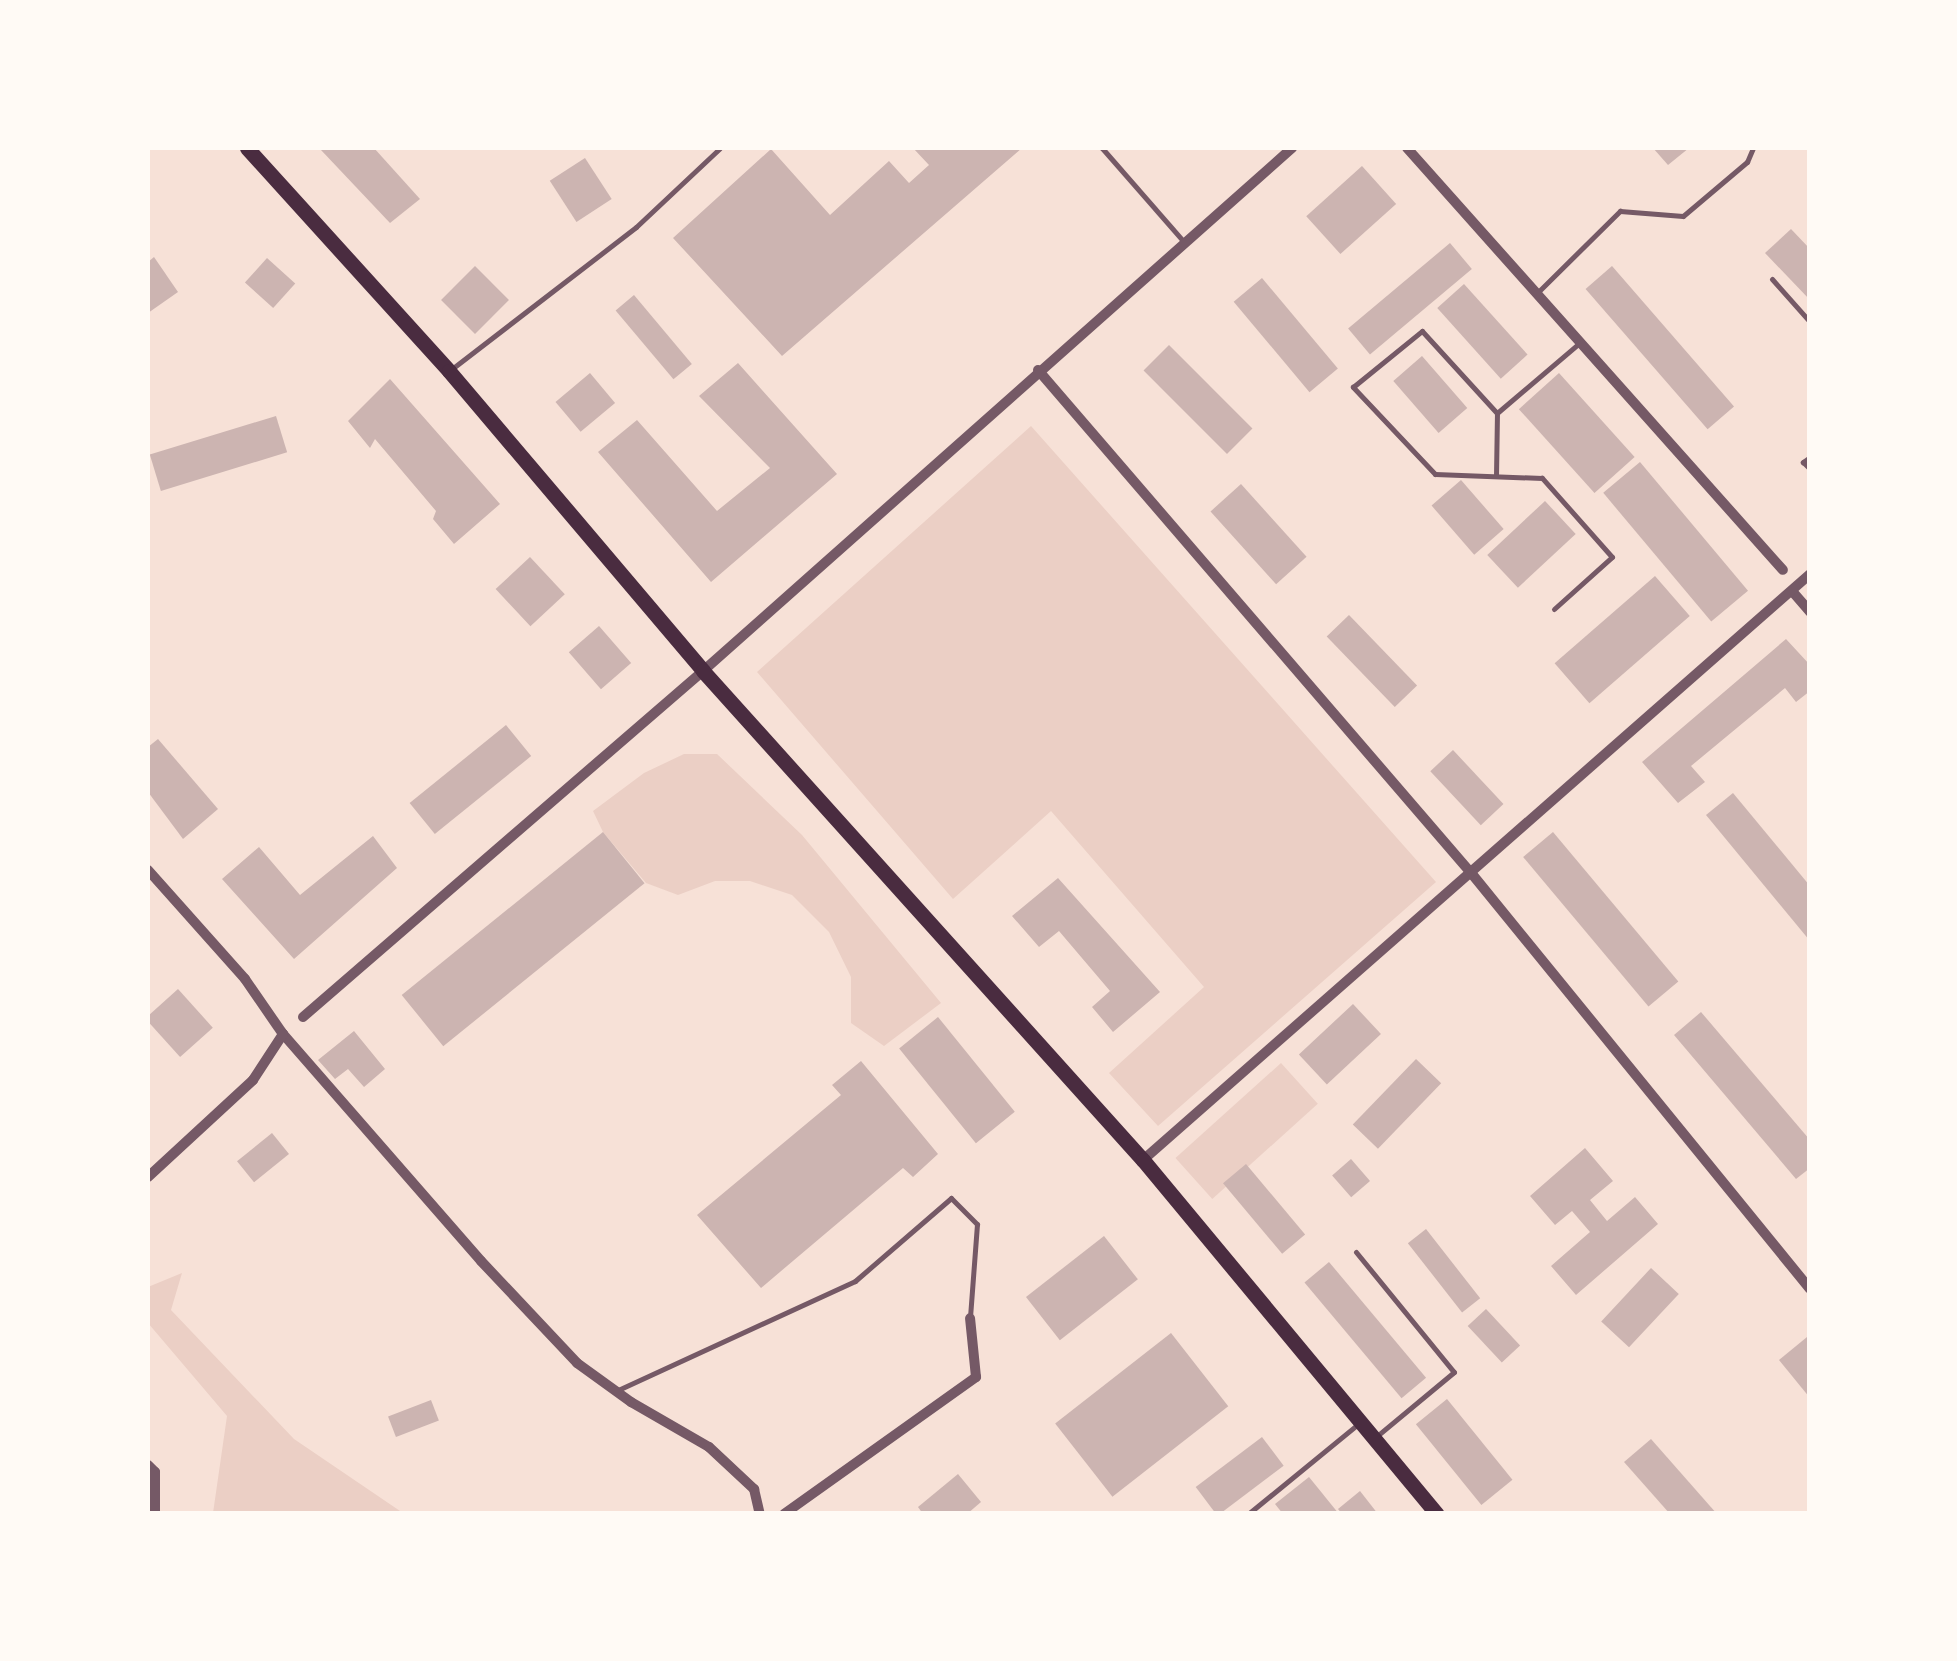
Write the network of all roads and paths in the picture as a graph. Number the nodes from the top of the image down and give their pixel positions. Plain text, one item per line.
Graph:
1 (247, 148) edge
2 (720, 148) edge
3 (1102, 148) edge
4 (1292, 148) edge
5 (1407, 148) edge
6 (1753, 148) edge
7 (1184, 242) junction
8 (1772, 279) dead end
9 (1537, 293) junction
10 (1810, 322) edge
11 (1580, 342) junction
12 (1038, 370) junction
13 (449, 371) junction
14 (1497, 413) junction
15 (1810, 457) edge
16 (1810, 469) edge
17 (1496, 476) junction
18 (1783, 570) dead end
19 (1810, 574) edge
20 (1792, 591) junction
21 (1554, 609) dead end
22 (1810, 612) edge
23 (702, 671) junction
24 (148, 870) edge
25 (1472, 874) junction
26 (302, 1017) dead end
27 (283, 1034) junction
28 (1143, 1160) junction
29 (148, 1177) edge
30 (1356, 1252) dead end
31 (1810, 1289) edge
32 (970, 1318) joint
33 (615, 1391) junction
34 (1360, 1422) junction
35 (1374, 1438) junction
36 (148, 1465) edge
37 (155, 1514) edge
38 (760, 1514) edge
39 (784, 1514) edge
40 (1248, 1514) edge
41 (1437, 1514) edge

1 - 13 main road
2 - 13 lane
3 - 7 lane
4 - 7 street
5 - 9 street
6 - 9 lane
7 - 12 street
8 - 10 lane
9 - 11 street
11 - 14 lane
11 - 18 street
12 - 23 street
12 - 25 street
13 - 23 main road
14 - 17 lane
14 - 17 lane
15 - 16 lane
17 - 21 lane
19 - 20 street
20 - 22 street
20 - 25 street
23 - 26 street
23 - 28 main road
24 - 27 street
25 - 28 street
25 - 31 street
27 - 29 street
27 - 33 street
28 - 34 main road
30 - 35 lane
32 - 33 lane
32 - 39 street
33 - 38 street
34 - 35 main road
34 - 40 lane
35 - 41 main road
36 - 37 street

